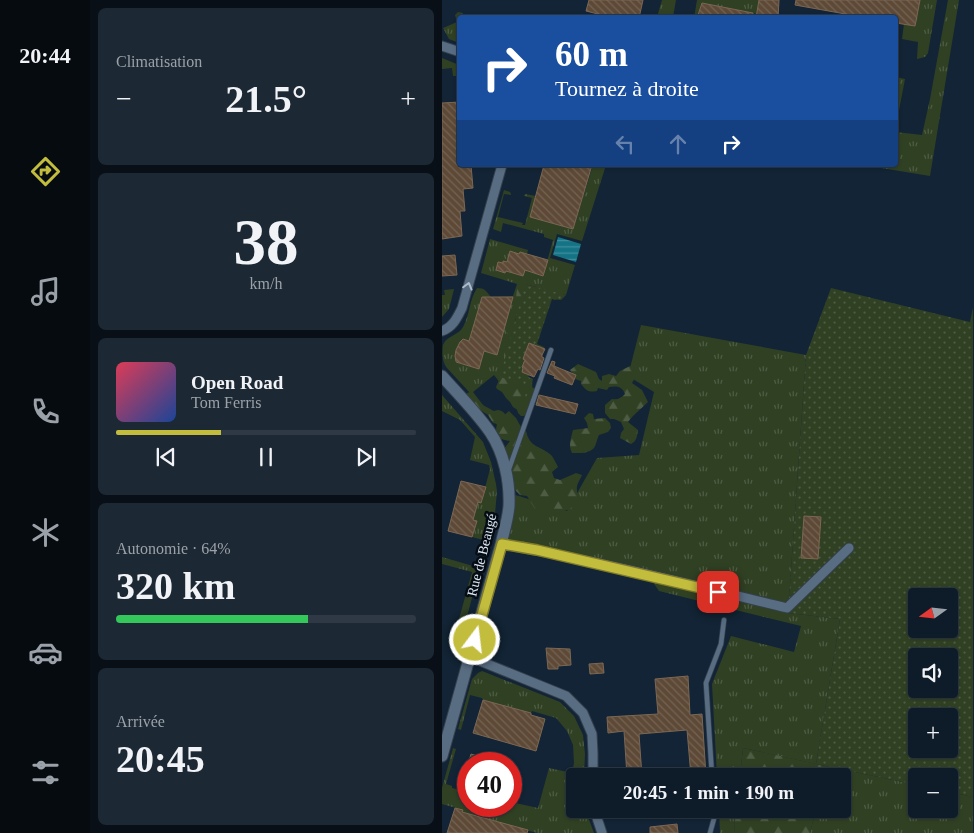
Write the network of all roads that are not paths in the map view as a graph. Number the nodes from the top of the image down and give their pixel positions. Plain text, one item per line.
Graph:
1 (442, 46) edge
2 (457, 51) edge
3 (501, 167) edge
4 (442, 331) edge
5 (551, 350) dead end
6 (442, 376) edge
7 (507, 475) junction
8 (502, 544) junction
9 (849, 548) dead end
10 (724, 620) dead end
11 (470, 657) junction
12 (442, 756) edge
13 (592, 768) edge
14 (711, 768) edge
15 (597, 818) edge
16 (714, 818) edge
17 (602, 833) edge
18 (710, 833) edge

1 - 2 street
4 -> 3 street
5 - 7 lane
6 - 7 street, Rue de Beaugé
7 - 8 street, Rue de Beaugé
8 - 9 street
8 - 11 street, Rue de Beaugé
10 - 14 lane
11 - 12 street, Rue de Beaugé
11 - 13 street
15 - 17 street
16 - 18 lane

